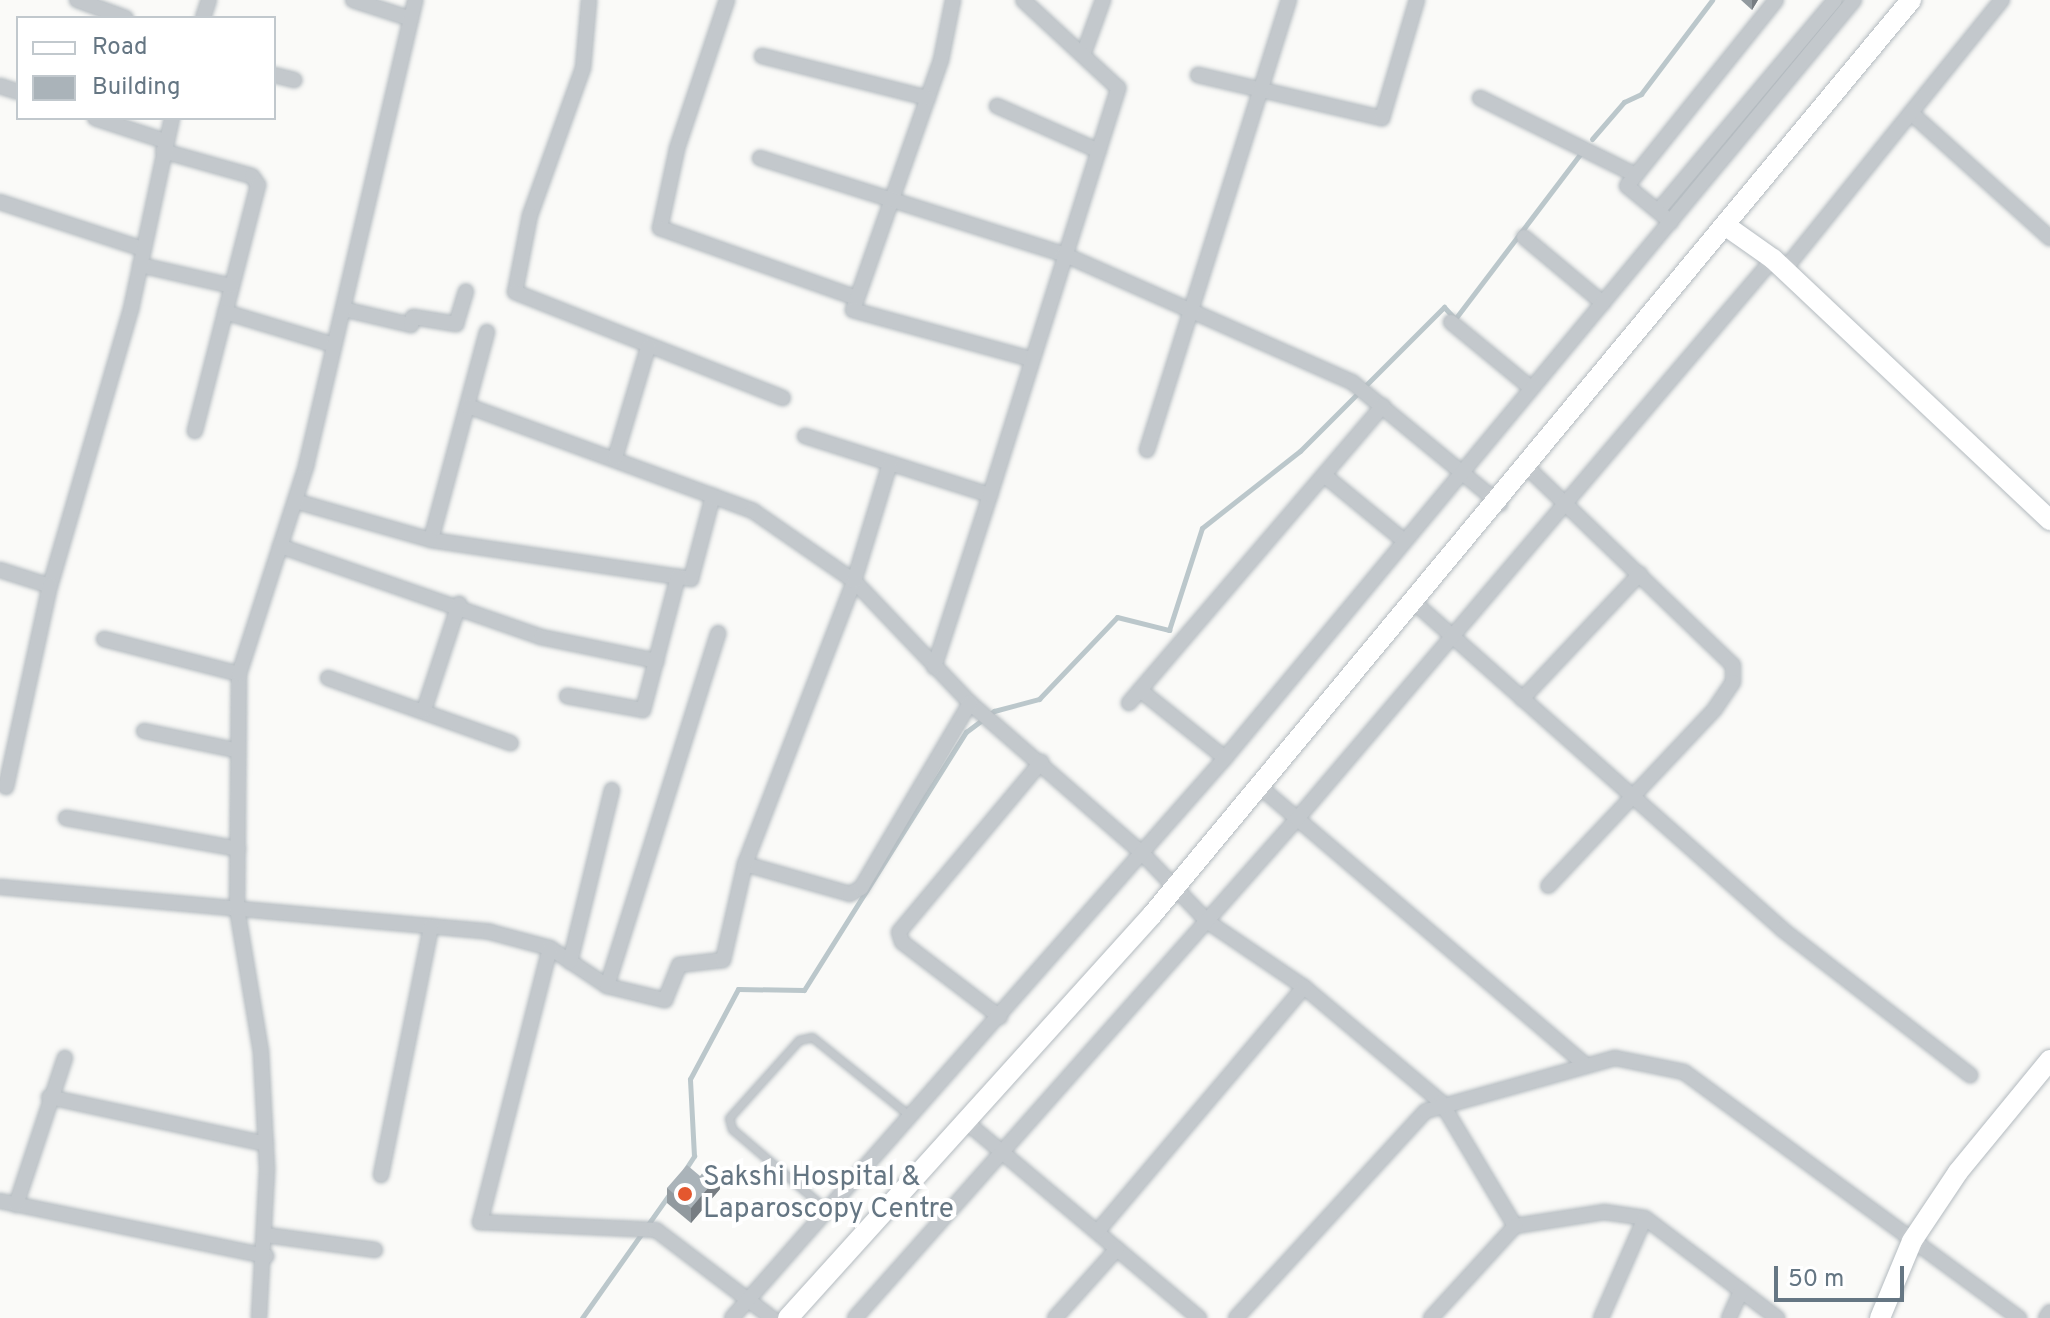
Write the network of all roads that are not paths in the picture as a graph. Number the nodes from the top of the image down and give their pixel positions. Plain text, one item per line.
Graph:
1 (77, 0) edge
2 (353, 0) edge
3 (415, 0) edge
4 (589, 0) edge
5 (727, 0) edge
6 (953, 0) edge
7 (1023, 0) edge
8 (1103, 0) edge
9 (1289, 0) edge
10 (1417, 0) edge
11 (1776, 0) edge
12 (1835, 0) edge
13 (1854, 0) edge
14 (1911, 0) edge
15 (2002, 0) edge
16 (121, 16) edge
17 (411, 19) junction
18 (1083, 55) junction
19 (762, 56) dead end
20 (1198, 75) dead end
21 (276, 76) edge
22 (294, 80) dead end
23 (1262, 90) junction
24 (928, 98) junction
25 (1480, 98) dead end
26 (997, 106) dead end
27 (1911, 113) junction
28 (100, 120) edge
29 (171, 120) edge
30 (164, 146) junction
31 (1099, 151) junction
32 (760, 158) dead end
33 (1636, 175) junction
34 (890, 200) junction
35 (0, 202) edge
36 (1658, 211) junction
37 (1671, 222) junction
38 (1729, 228) junction
39 (1524, 237) dead end
40 (2050, 238) edge
41 (143, 249) junction
42 (1063, 254) junction
43 (140, 265) junction
44 (1778, 265) junction
45 (232, 286) junction
46 (466, 292) dead end
47 (857, 298) junction
48 (1603, 303) junction
49 (343, 309) junction
50 (1195, 309) junction
51 (225, 312) junction
52 (1451, 322) dead end
53 (487, 332) dead end
54 (334, 345) junction
55 (648, 347) junction
56 (1031, 359) junction
57 (1531, 388) junction
58 (783, 398) dead end
59 (468, 406) junction
60 (1383, 406) junction
61 (195, 431) dead end
62 (805, 436) dead end
63 (1147, 450) dead end
64 (615, 458) junction
65 (890, 463) junction
66 (1463, 468) junction
67 (1529, 469) junction
68 (1324, 475) junction
69 (990, 495) junction
70 (713, 496) junction
71 (295, 501) junction
72 (1567, 502) junction
73 (1500, 504) junction
74 (2050, 520) edge
75 (431, 540) junction
76 (1403, 540) junction
77 (280, 546) junction
78 (0, 570) edge
79 (1640, 574) junction
80 (678, 577) junction
81 (854, 581) junction
82 (50, 586) junction
83 (1415, 603) junction
84 (459, 604) junction
85 (718, 633) dead end
86 (1452, 637) junction
87 (104, 639) dead end
88 (657, 661) junction
89 (934, 667) junction
90 (239, 674) junction
91 (328, 678) dead end
92 (1140, 690) junction
93 (567, 696) dead end
94 (1522, 699) junction
95 (970, 703) junction
96 (1129, 703) dead end
97 (424, 710) junction
98 (144, 731) dead end
99 (511, 743) dead end
100 (235, 750) junction
101 (1225, 758) junction
102 (1041, 762) junction
103 (1259, 786) junction
104 (6, 787) dead end
105 (612, 790) dead end
106 (1633, 798) junction
107 (66, 818) dead end
108 (1297, 819) junction
109 (238, 849) junction
110 (1142, 853) junction
111 (745, 864) junction
112 (1176, 886) junction
113 (1548, 886) dead end
114 (0, 887) edge
115 (237, 908) junction
116 (1208, 922) junction
117 (431, 926) junction
118 (550, 948) junction
119 (570, 962) junction
120 (607, 986) junction
121 (1304, 987) junction
122 (1000, 1017) junction
123 (65, 1058) dead end
124 (2050, 1060) edge
125 (1585, 1064) junction
126 (1970, 1075) dead end
127 (49, 1097) junction
128 (1441, 1102) junction
129 (912, 1117) junction
130 (965, 1121) junction
131 (266, 1144) junction
132 (1001, 1153) junction
133 (381, 1175) dead end
134 (0, 1201) edge
135 (16, 1205) junction
136 (828, 1210) junction
137 (1645, 1218) junction
138 (1515, 1226) junction
139 (1097, 1232) junction
140 (266, 1235) junction
141 (1912, 1241) junction
142 (1117, 1249) junction
143 (375, 1250) dead end
144 (266, 1256) junction
145 (1741, 1291) junction
146 (749, 1299) junction
147 (2050, 1312) edge
148 (259, 1318) edge
149 (732, 1318) edge
150 (772, 1318) edge
151 (788, 1318) edge
152 (855, 1318) edge
153 (1055, 1318) edge
154 (1199, 1318) edge
155 (1236, 1318) edge
156 (1431, 1318) edge
157 (1601, 1318) edge
158 (1729, 1318) edge
159 (1777, 1318) edge
160 (1880, 1318) edge
161 (2019, 1318) edge
162 (2046, 1318) edge

1 - 16 street
2 - 17 street
3 - 17 street
4 - 55 street
5 - 47 street
6 - 24 street
7 - 18 street
8 - 18 street
9 - 23 street
10 - 23 street
11 - 33 street
12 - 36 street
13 - 37 street
14 - 38 main road
15 - 27 street
17 - 49 street
18 - 31 street
19 - 24 street
20 - 23 street
21 - 22 street
23 - 50 street
24 - 34 street
25 - 33 street
26 - 31 street
27 - 40 street
27 - 44 street
28 - 30 street
29 - 30 street
30 - 41 street
30 - 45 street
31 - 42 street
32 - 34 street
33 - 36 street
34 - 42 street
34 - 47 street
35 - 41 street
36 - 37 street
37 - 48 street
38 - 44 main road
38 - 67 main road
39 - 48 street
41 - 43 street
42 - 50 street
42 - 56 street
43 - 45 street
43 - 82 street
44 - 72 street
44 - 74 main road
45 - 51 street
46 - 49 street
47 - 56 street
48 - 57 street
49 - 54 street
50 - 60 street
50 - 63 street
51 - 54 street
51 - 61 street
52 - 57 street
53 - 59 street
54 - 71 street
55 - 58 street
55 - 64 street
56 - 69 street
57 - 66 street
59 - 64 street
59 - 75 street
60 - 66 street
60 - 68 street
62 - 65 street
64 - 70 street
65 - 69 street
65 - 81 street
66 - 73 street
66 - 76 street
67 - 72 street
67 - 73 main road
68 - 76 street
68 - 92 street
69 - 89 street
70 - 80 street
70 - 81 street
71 - 75 street
71 - 77 street
72 - 79 street
72 - 86 street
73 - 83 main road
75 - 80 street
76 - 101 street
77 - 84 street
77 - 90 street
78 - 82 street
79 - 94 street
79 - 106 street
80 - 88 street
81 - 89 street
81 - 111 street
82 - 104 street
83 - 86 street
83 - 103 main road
84 - 88 street
84 - 97 street
85 - 120 street
86 - 94 street
86 - 108 street
87 - 90 street
88 - 93 street
89 - 95 street
90 - 100 street
91 - 97 street
92 - 96 street
92 - 101 street
94 - 106 street
95 - 102 street
95 - 111 street
97 - 99 street
98 - 100 street
100 - 109 street
101 - 110 street
102 - 110 street
102 - 122 street
103 - 108 street
103 - 112 main road
105 - 119 street
106 - 113 street
106 - 126 street
107 - 109 street
108 - 116 street
108 - 125 street
109 - 115 street
110 - 112 street
110 - 122 street
111 - 120 street
112 - 116 street
112 - 130 main road
114 - 115 street
115 - 117 street
115 - 131 street
116 - 121 street
116 - 132 street
117 - 118 street
117 - 133 street
118 - 119 street
118 - 146 street
119 - 120 street
121 - 128 street
121 - 139 street
122 - 129 street
123 - 127 street
124 - 141 main road
125 - 128 street
125 - 141 street
127 - 131 street
127 - 135 street
128 - 138 street
128 - 155 street
129 - 136 street
129 - 136 lane
130 - 132 street
130 - 151 main road
131 - 140 street
132 - 139 street
132 - 152 street
134 - 135 street
135 - 144 street
136 - 146 street
137 - 138 street
137 - 145 street
137 - 157 street
138 - 156 street
139 - 142 street
140 - 143 street
140 - 144 street
141 - 160 main road
141 - 161 street
142 - 153 street
142 - 154 street
144 - 148 street
145 - 158 street
145 - 159 street
146 - 149 street
146 - 150 street
147 - 162 street

